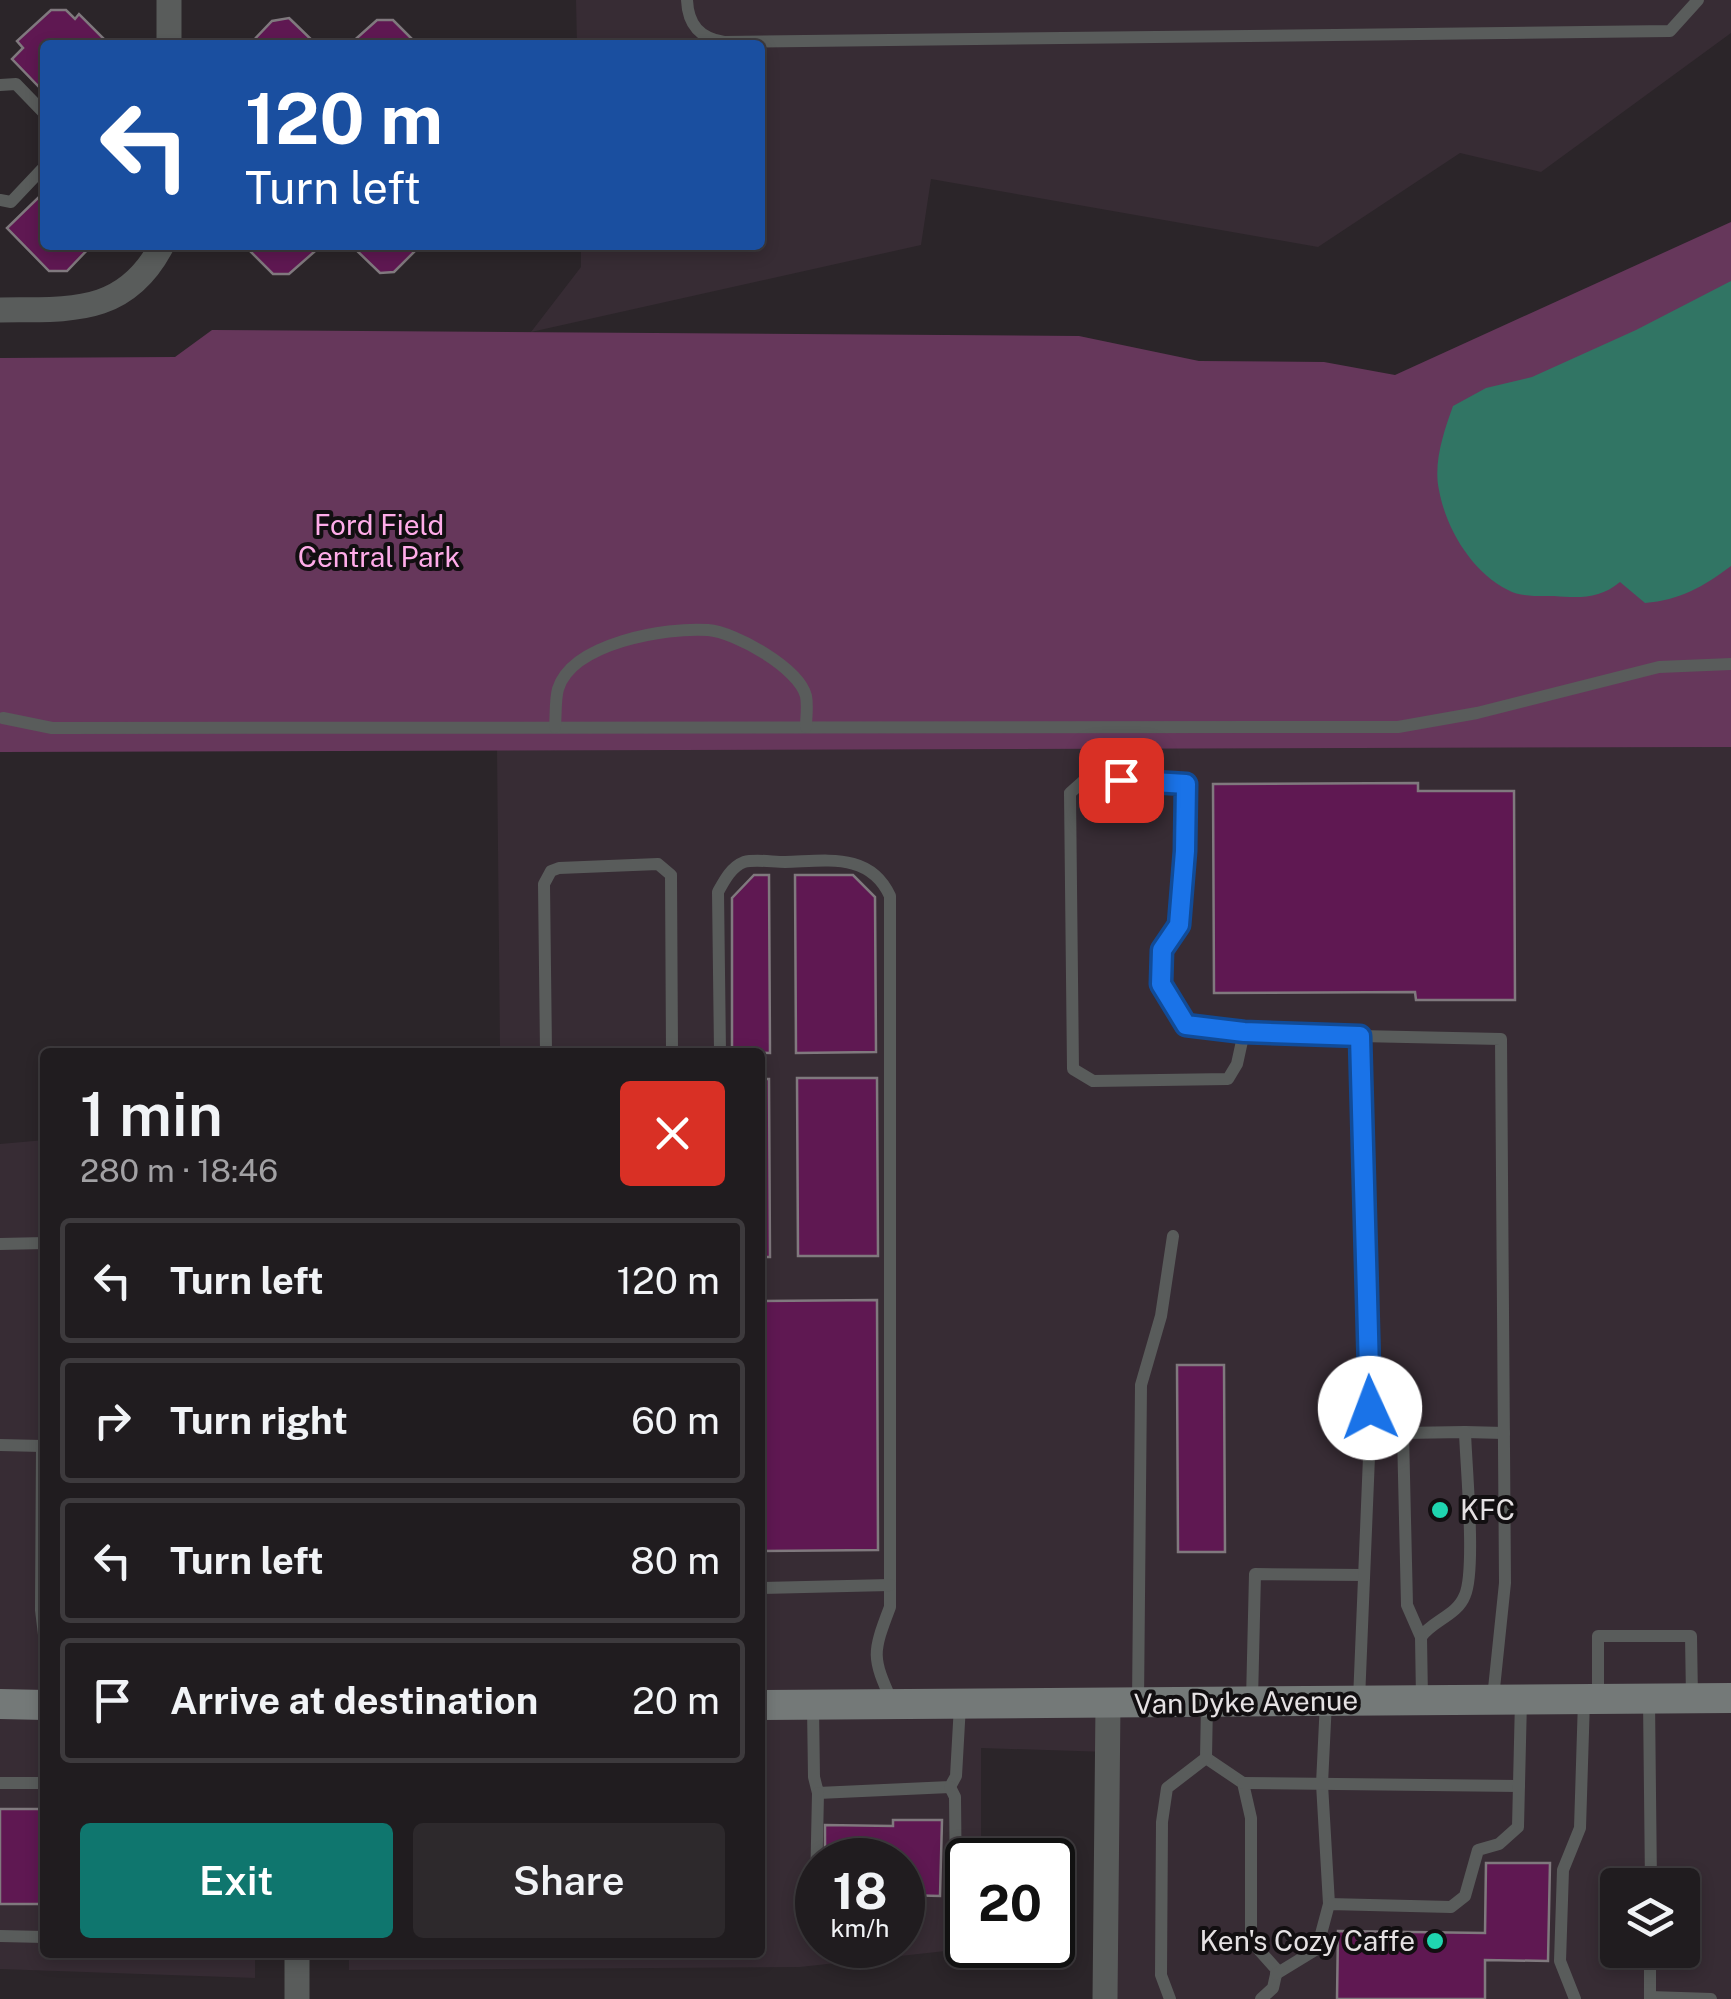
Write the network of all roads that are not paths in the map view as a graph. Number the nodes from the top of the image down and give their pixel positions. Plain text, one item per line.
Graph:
1 (169, 0) edge
2 (687, 0) edge
3 (1698, 0) edge
4 (169, 40) edge
5 (710, 40) edge
6 (765, 41) edge
7 (0, 85) edge
8 (40, 109) edge
9 (40, 171) edge
10 (0, 200) edge
11 (159, 250) edge
12 (0, 310) edge
13 (1731, 664) edge
14 (1, 715) edge
15 (554, 727) junction
16 (806, 727) junction
17 (1244, 1032) junction
18 (1360, 1036) junction
19 (546, 1048) edge
20 (672, 1048) edge
21 (720, 1048) edge
22 (1173, 1236) dead end
23 (40, 1243) edge
24 (0, 1244) edge
25 (1466, 1432) junction
26 (1504, 1433) junction
27 (0, 1445) edge
28 (40, 1446) edge
29 (1364, 1575) junction
30 (890, 1585) junction
31 (765, 1588) edge
32 (1421, 1636) junction
33 (1507, 1698) junction
34 (1591, 1698) junction
35 (1649, 1698) junction
36 (1692, 1698) junction
37 (1731, 1698) edge
38 (1359, 1700) junction
39 (1422, 1700) junction
40 (1326, 1701) junction
41 (1252, 1702) junction
42 (1206, 1703) junction
43 (0, 1704) edge
44 (1123, 1704) junction
45 (40, 1705) edge
46 (765, 1705) edge
47 (813, 1705) junction
48 (894, 1705) junction
49 (960, 1705) junction
50 (1206, 1758) junction
51 (0, 1782) edge
52 (40, 1783) edge
53 (1243, 1783) junction
54 (1322, 1784) junction
55 (950, 1786) junction
56 (1519, 1786) junction
57 (818, 1793) junction
58 (817, 1838) edge
59 (955, 1838) edge
60 (1651, 1868) edge
61 (1330, 1904) junction
62 (0, 1936) edge
63 (40, 1937) edge
64 (297, 1958) edge
65 (1650, 1968) edge
66 (1276, 1974) junction
67 (1650, 1998) edge
68 (297, 1999) edge
69 (1105, 1999) edge
70 (1170, 1999) edge
71 (1261, 1999) edge
72 (1576, 1999) edge
73 (1711, 1999) edge

1 - 4 street
2 - 5 lane
3 - 6 lane
7 - 8 lane
9 - 10 lane
11 - 12 street
13 - 16 lane
14 - 15 lane
15 - 16 lane
15 - 16 lane
17 - 17 lane
17 - 18 lane
18 - 26 lane
18 - 29 lane
19 - 20 lane
21 - 30 lane
22 - 44 lane
23 - 24 lane
25 - 26 lane
25 - 32 lane
25 - 32 lane
26 - 33 lane
27 - 28 lane
29 - 38 lane
29 - 41 lane
30 - 31 lane
30 - 48 lane
32 - 39 lane
33 - 34 main road, Van Dyke Avenue
33 - 39 main road, Van Dyke Avenue
33 - 56 lane
34 - 35 main road, Van Dyke Avenue
34 - 36 lane
34 - 72 lane
35 - 36 main road, Van Dyke Avenue
35 - 60 lane
36 - 37 main road, Van Dyke Avenue
38 - 39 main road, Van Dyke Avenue
38 - 40 main road, Van Dyke Avenue
40 - 41 main road, Van Dyke Avenue
40 - 54 lane
41 - 42 main road, Van Dyke Avenue
42 - 44 main road, Van Dyke Avenue
42 - 50 lane
43 - 45 main road
44 - 49 main road, Van Dyke Avenue
44 - 69 street
46 - 47 main road, Van Dyke Avenue
47 - 48 main road, Van Dyke Avenue
47 - 57 lane
48 - 49 main road, Van Dyke Avenue
49 - 55 lane
50 - 53 lane
50 - 70 lane
51 - 52 lane
53 - 54 lane
53 - 66 lane
54 - 56 lane
54 - 61 lane
55 - 57 lane
55 - 59 lane
56 - 61 lane
57 - 58 lane
61 - 66 lane
62 - 63 lane
64 - 68 street
65 - 67 lane
66 - 71 lane
67 - 73 lane

